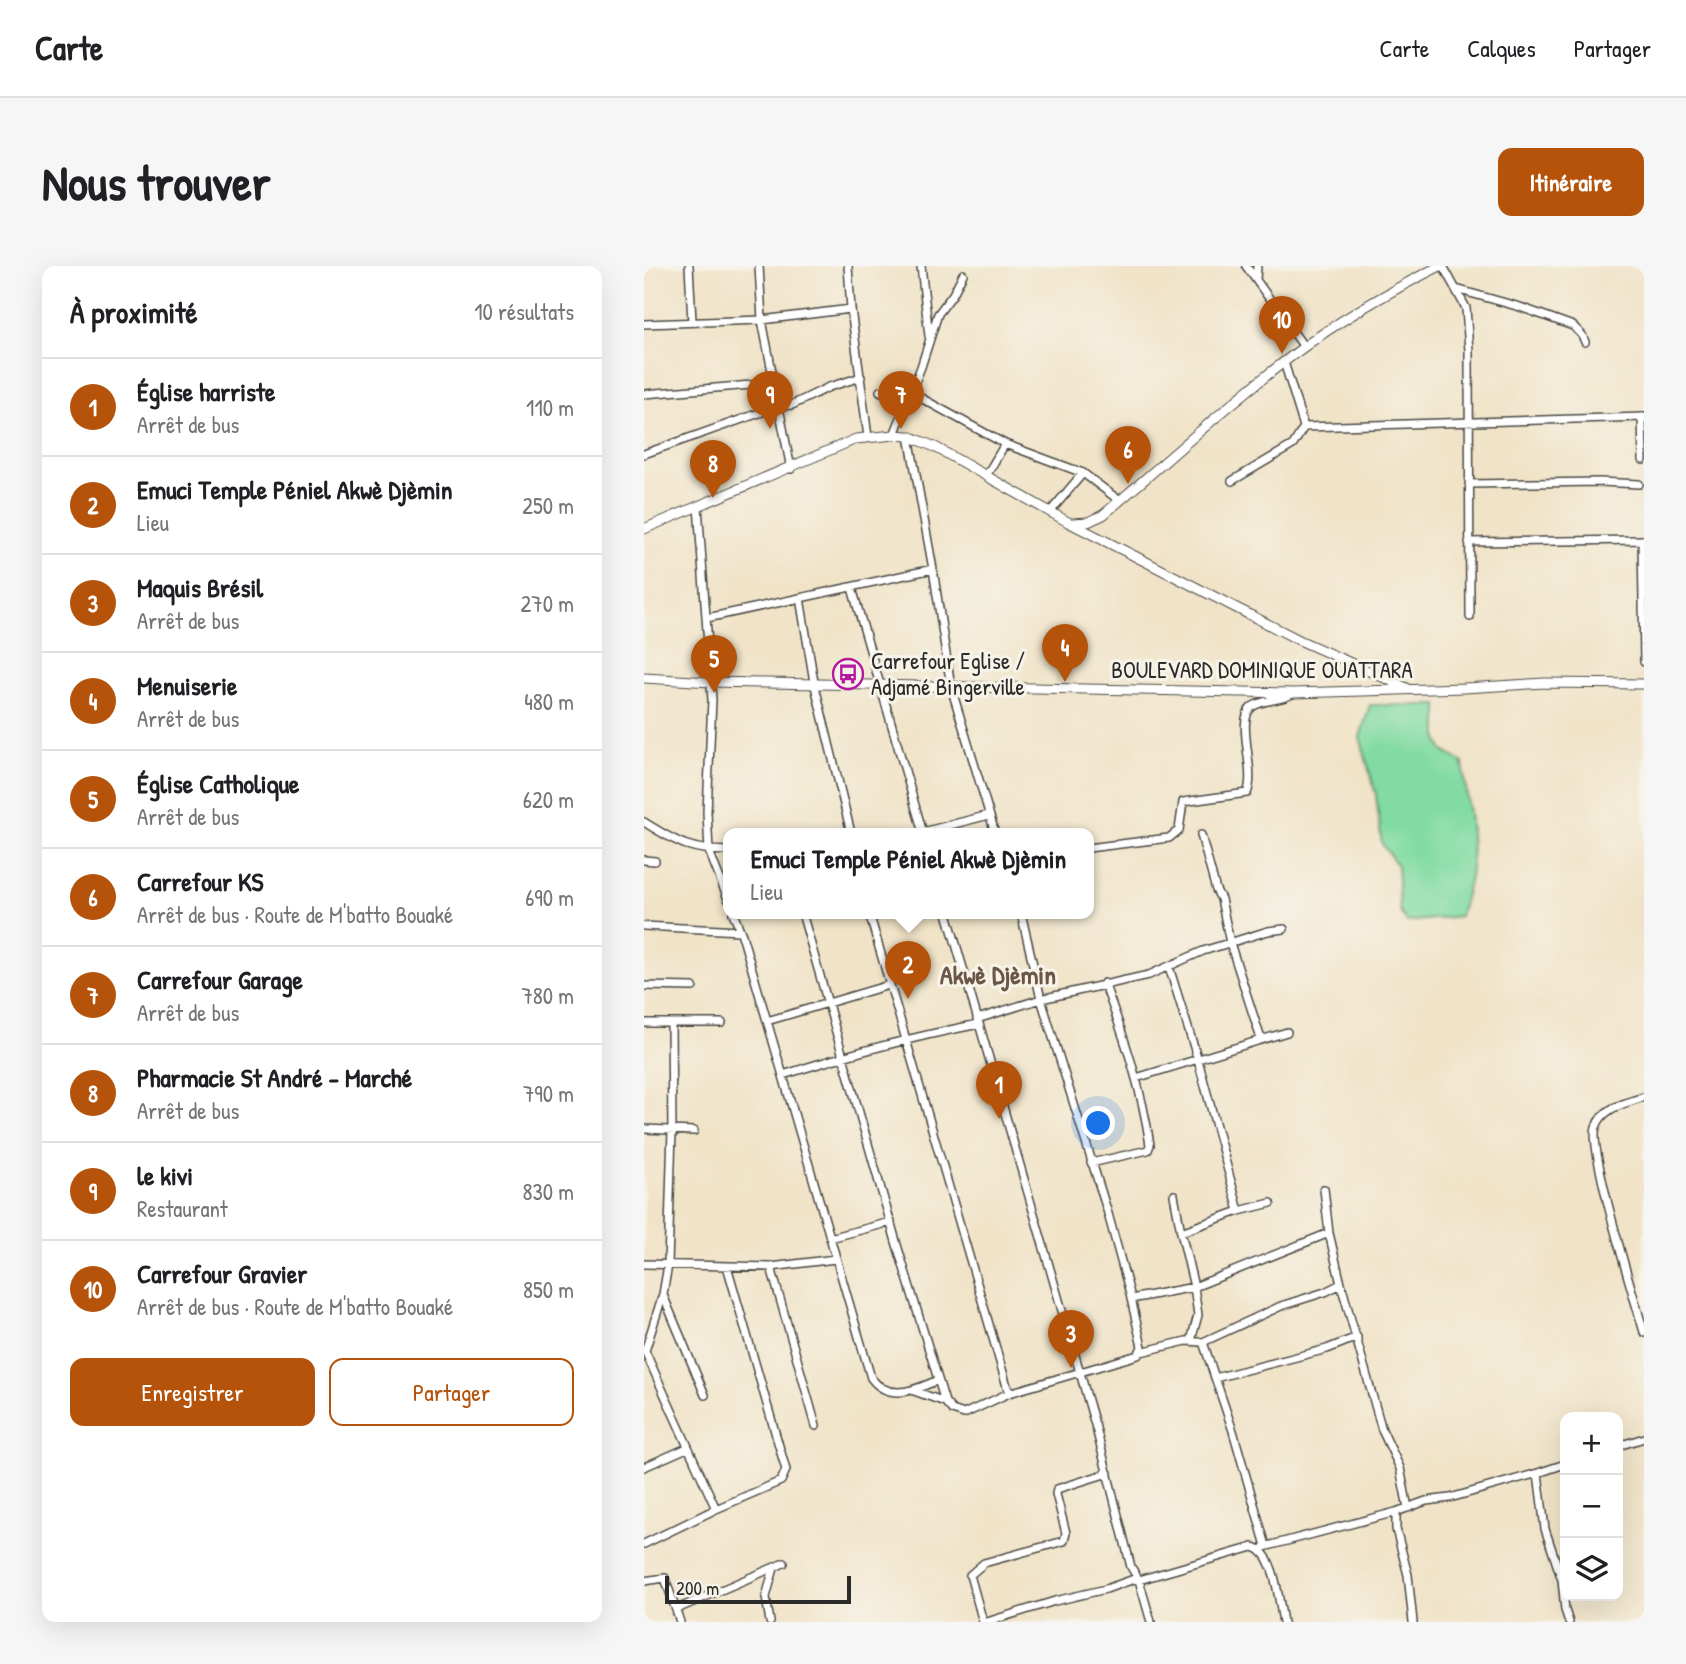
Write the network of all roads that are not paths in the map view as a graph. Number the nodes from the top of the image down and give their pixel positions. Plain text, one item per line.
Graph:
1 (688, 266) edge
2 (759, 266) edge
3 (848, 266) edge
4 (921, 266) edge
5 (1246, 266) edge
6 (1257, 266) edge
7 (1441, 266) edge
8 (963, 274) dead end
9 (1255, 279) junction
10 (1456, 289) junction
11 (851, 309) junction
12 (762, 320) junction
13 (692, 321) junction
14 (644, 324) edge
15 (929, 337) junction
16 (1585, 342) dead end
17 (1304, 347) junction
18 (1284, 362) junction
19 (860, 377) junction
20 (774, 383) junction
21 (880, 391) dead end
22 (910, 392) junction
23 (644, 394) edge
24 (905, 404) junction
25 (779, 406) junction
26 (1643, 417) edge
27 (1469, 421) junction
28 (1304, 427) junction
29 (894, 435) junction
30 (909, 436) junction
31 (868, 437) junction
32 (1005, 444) junction
33 (644, 454) edge
34 (1643, 460) edge
35 (791, 469) junction
36 (1083, 473) junction
37 (986, 476) junction
38 (1232, 481) dead end
39 (1469, 484) junction
40 (1639, 484) dead end
41 (1120, 501) junction
42 (698, 506) junction
43 (1050, 512) junction
44 (1068, 522) junction
45 (644, 529) edge
46 (1643, 540) edge
47 (1469, 542) junction
48 (933, 569) junction
49 (852, 588) junction
50 (800, 598) junction
51 (1470, 617) dead end
52 (707, 618) junction
53 (1644, 662) edge
54 (644, 678) edge
55 (710, 682) junction
56 (814, 682) junction
57 (879, 684) junction
58 (1644, 684) edge
59 (951, 687) junction
60 (1409, 689) junction
61 (1294, 693) junction
62 (989, 816) junction
63 (644, 822) edge
64 (849, 828) edge
65 (922, 828) edge
66 (940, 828) edge
67 (993, 828) edge
68 (1201, 835) dead end
69 (1094, 847) edge
70 (709, 850) junction
71 (723, 851) edge
72 (644, 860) edge
73 (655, 861) dead end
74 (723, 886) edge
75 (735, 919) edge
76 (804, 919) edge
77 (871, 919) edge
78 (949, 919) edge
79 (1022, 919) edge
80 (644, 926) edge
81 (1284, 929) dead end
82 (740, 931) junction
83 (1230, 943) junction
84 (1169, 967) junction
85 (1104, 983) junction
86 (889, 985) junction
87 (644, 986) edge
88 (693, 987) dead end
89 (1041, 999) junction
90 (828, 1002) junction
91 (767, 1021) junction
92 (978, 1021) junction
93 (644, 1023) edge
94 (671, 1023) junction
95 (722, 1023) dead end
96 (1287, 1032) dead end
97 (906, 1039) junction
98 (1261, 1039) junction
99 (844, 1055) junction
100 (1198, 1060) junction
101 (783, 1075) junction
102 (1136, 1078) junction
103 (1644, 1097) edge
104 (644, 1129) edge
105 (672, 1130) junction
106 (694, 1130) dead end
107 (1091, 1163) junction
108 (1324, 1189) dead end
109 (1174, 1195) dead end
110 (1271, 1203) dead end
111 (1239, 1211) junction
112 (891, 1222) junction
113 (1181, 1232) junction
114 (1329, 1233) junction
115 (830, 1238) junction
116 (835, 1259) junction
117 (644, 1264) edge
118 (668, 1265) junction
119 (727, 1266) junction
120 (771, 1267) junction
121 (1341, 1284) junction
122 (1194, 1287) junction
123 (663, 1294) junction
124 (1131, 1298) junction
125 (1644, 1332) edge
126 (1357, 1337) junction
127 (1191, 1341) junction
128 (1203, 1342) junction
129 (645, 1352) edge
130 (1141, 1352) junction
131 (1078, 1372) junction
132 (1215, 1378) junction
133 (938, 1380) junction
134 (914, 1391) junction
135 (1009, 1393) junction
136 (705, 1395) dead end
137 (945, 1402) junction
138 (816, 1426) dead end
139 (1644, 1438) edge
140 (1623, 1444) edge
141 (687, 1448) junction
142 (1560, 1466) edge
143 (644, 1467) edge
144 (1108, 1472) junction
145 (1538, 1473) junction
146 (1408, 1507) junction
147 (716, 1509) junction
148 (1396, 1513) junction
149 (644, 1544) edge
150 (1263, 1547) junction
151 (784, 1563) dead end
152 (774, 1568) junction
153 (1138, 1579) junction
154 (644, 1581) edge
155 (677, 1609) junction
156 (680, 1622) edge
157 (770, 1622) edge
158 (985, 1622) edge
159 (1151, 1622) edge
160 (1283, 1622) edge
161 (1413, 1622) edge
162 (1569, 1622) edge

1 - 13 street
2 - 12 street
3 - 11 street
4 - 15 street
5 - 9 street
6 - 9 street
7 - 10 street
7 - 17 street
8 - 15 street
9 - 17 street
10 - 16 street
10 - 27 street
11 - 12 street
11 - 19 street
12 - 13 street
12 - 20 street
13 - 14 street
15 - 22 street
17 - 18 street
18 - 28 street
18 - 41 street
19 - 25 street
19 - 31 street
20 - 23 street
20 - 25 street
21 - 24 street
22 - 24 street
22 - 32 street
24 - 29 street
25 - 33 street
25 - 35 street
26 - 27 street
26 - 34 street
27 - 28 street
27 - 39 street
28 - 38 street
29 - 30 street
29 - 31 street
30 - 37 street
30 - 48 street
31 - 35 street
32 - 36 street
32 - 37 street
35 - 42 street
36 - 41 street
36 - 43 street
37 - 43 street
39 - 40 street
39 - 47 street
41 - 44 street
42 - 45 street
42 - 52 street
43 - 44 street
44 - 60 street
46 - 47 street
46 - 53 street
47 - 51 street
48 - 49 street
48 - 59 street
49 - 50 street
49 - 57 street
50 - 52 street
50 - 56 street
52 - 55 street
54 - 55 street, BOULEVARD DOMINIQUE OUATTARA
55 - 56 street, BOULEVARD DOMINIQUE OUATTARA
55 - 70 street
56 - 57 street, BOULEVARD DOMINIQUE OUATTARA
56 - 64 street
57 - 59 street, BOULEVARD DOMINIQUE OUATTARA
57 - 65 street
58 - 60 street, BOULEVARD DOMINIQUE OUATTARA
59 - 61 street, BOULEVARD DOMINIQUE OUATTARA
59 - 62 street
60 - 61 street, BOULEVARD DOMINIQUE OUATTARA
61 - 69 street
62 - 66 street
62 - 67 street
63 - 70 street
68 - 83 street
70 - 71 street
70 - 74 street
72 - 73 street
75 - 82 street
76 - 90 street
77 - 86 street
78 - 92 street
79 - 89 street
80 - 82 street
81 - 83 street
82 - 91 street
83 - 84 street
83 - 98 street
84 - 85 street
84 - 100 street
85 - 89 street
85 - 102 street
86 - 90 street
86 - 97 street
87 - 88 street
89 - 92 street
89 - 107 street
90 - 91 street
90 - 99 street
91 - 101 street
92 - 97 street
92 - 131 street
93 - 94 street
94 - 95 street
94 - 105 street
96 - 98 street
97 - 99 street
97 - 135 street
98 - 100 street
99 - 101 street
99 - 112 street
100 - 102 street
100 - 111 street
101 - 115 street
102 - 107 street
103 - 125 street
104 - 105 street
105 - 106 street
105 - 118 street
107 - 124 street
108 - 114 street
109 - 113 street
110 - 111 street
111 - 113 street
112 - 115 street
112 - 133 street
113 - 122 street
114 - 121 street
114 - 122 street
115 - 116 street
116 - 120 street
116 - 134 street
117 - 118 street
118 - 119 street
118 - 123 street
119 - 120 street
119 - 147 street
120 - 138 street
121 - 126 street
121 - 128 street
122 - 124 street
122 - 127 street
123 - 129 street
123 - 136 street
124 - 130 street
126 - 132 street
126 - 146 street
127 - 128 street
127 - 130 street
128 - 132 street
129 - 141 street
130 - 131 street
131 - 135 street
131 - 144 street
132 - 150 street
133 - 134 street
133 - 137 street
134 - 137 street
135 - 137 street
139 - 140 street
141 - 143 street
141 - 147 street
142 - 145 street
144 - 153 street
144 - 158 street
145 - 146 street
145 - 162 street
146 - 148 street
147 - 149 street
148 - 150 street
148 - 161 street
150 - 153 street
150 - 160 street
151 - 152 street
152 - 155 street
152 - 157 street
153 - 158 street
153 - 159 street
154 - 155 street
155 - 156 street

